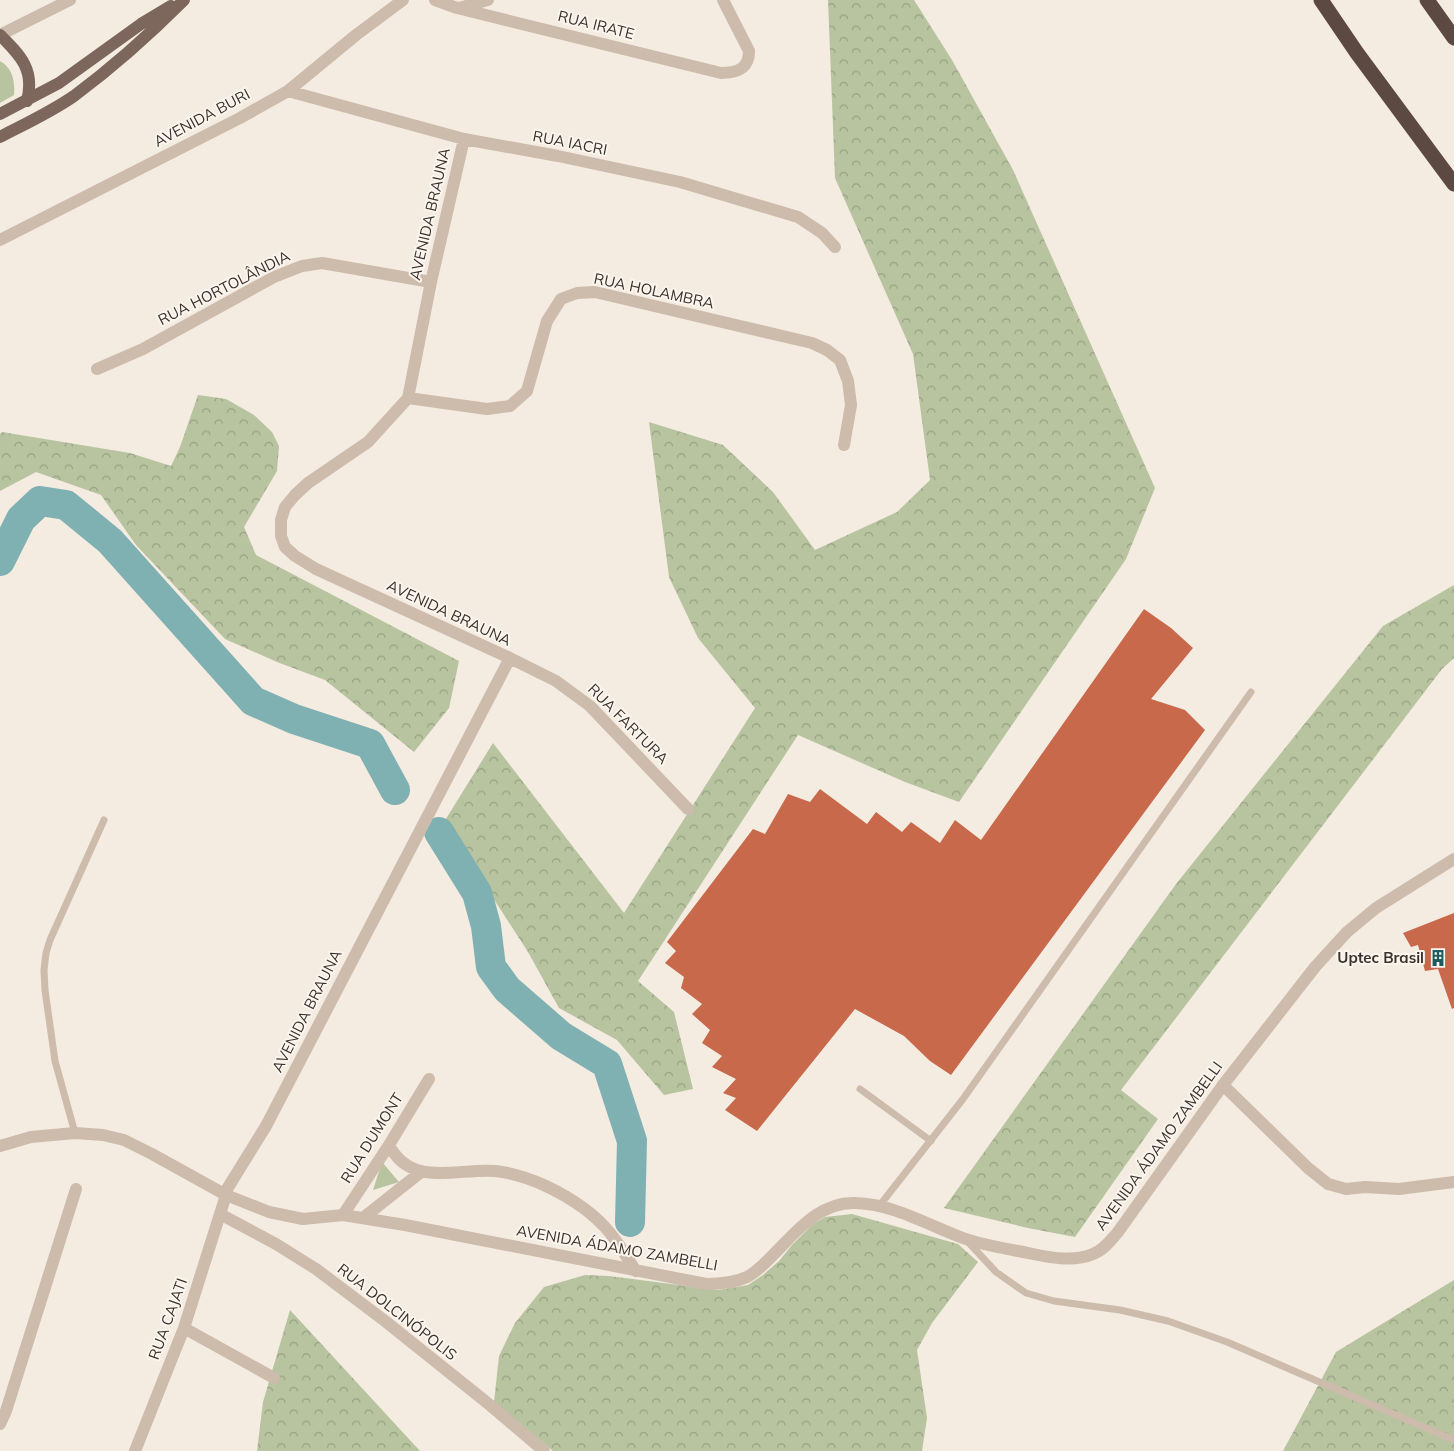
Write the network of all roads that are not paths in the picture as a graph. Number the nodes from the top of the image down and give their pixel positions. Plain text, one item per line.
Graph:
1 (183, 0) edge
2 (403, 0) edge
3 (435, 0) edge
4 (488, 0) edge
5 (723, 0) edge
6 (1321, 0) edge
7 (1427, 0) edge
8 (64, 2) edge
9 (457, 8) junction
10 (0, 35) edge
11 (1454, 38) edge
12 (288, 91) junction
13 (27, 101) junction
14 (0, 114) edge
15 (0, 137) edge
16 (464, 139) junction
17 (1454, 184) edge
18 (0, 240) edge
19 (835, 247) dead end
20 (431, 282) junction
21 (96, 369) dead end
22 (408, 398) junction
23 (844, 445) dead end
24 (510, 658) junction
25 (1251, 692) dead end
26 (688, 809) dead end
27 (104, 820) dead end
28 (1454, 859) edge
29 (429, 1078) dead end
30 (1223, 1084) junction
31 (860, 1089) dead end
32 (75, 1133) junction
33 (931, 1141) junction
34 (389, 1145) junction
35 (0, 1146) edge
36 (420, 1172) junction
37 (1454, 1182) edge
38 (76, 1189) dead end
39 (225, 1194) junction
40 (880, 1205) junction
41 (220, 1214) junction
42 (343, 1215) junction
43 (363, 1218) junction
44 (965, 1239) junction
45 (636, 1271) junction
46 (184, 1328) junction
47 (274, 1378) dead end
48 (0, 1424) edge
49 (1454, 1440) edge
50 (135, 1451) edge
51 (544, 1451) edge

1 - 13 main road
1 - 15 main road
2 - 12 street, AVENIDA BURI
3 - 9 street, RUA IRATE
4 - 9 street
5 - 9 street, RUA IRATE
6 - 17 highway
7 - 11 highway
8 - 10 street
10 - 13 main road
12 - 16 street, RUA IACRI
12 - 18 street, AVENIDA BURI
13 - 14 main road
16 - 19 street, RUA IACRI
16 - 20 street, AVENIDA BRAUNA
20 - 21 street, RUA HORTOLÂNDIA
20 - 22 street, AVENIDA BRAUNA
22 - 23 street, RUA HOLAMBRA
22 - 24 street, AVENIDA BRAUNA
24 - 26 street, RUA FARTURA
24 - 39 street, AVENIDA BRAUNA
25 - 33 lane
27 - 32 lane
28 - 30 street, AVENIDA ÁDAMO ZAMBELLI
29 - 34 street, RUA DUMONT
30 - 37 street
30 - 44 street, AVENIDA ÁDAMO ZAMBELLI
31 - 33 lane
32 - 35 street, AVENIDA ÁDAMO ZAMBELLI
32 - 39 street, AVENIDA ÁDAMO ZAMBELLI
33 - 40 lane
34 - 36 street
34 - 42 street, RUA DUMONT
36 - 43 street
36 - 45 street
38 - 48 street
39 - 41 street, RUA CAJATI
39 - 42 street, AVENIDA ÁDAMO ZAMBELLI
40 - 44 street, AVENIDA ÁDAMO ZAMBELLI
40 - 45 street, AVENIDA ÁDAMO ZAMBELLI
41 - 46 street, RUA CAJATI
41 - 51 street, RUA DOLCINÓPOLIS
42 - 43 street, AVENIDA ÁDAMO ZAMBELLI
43 - 45 street, AVENIDA ÁDAMO ZAMBELLI
44 - 49 lane
46 - 47 street
46 - 50 street, RUA CAJATI

